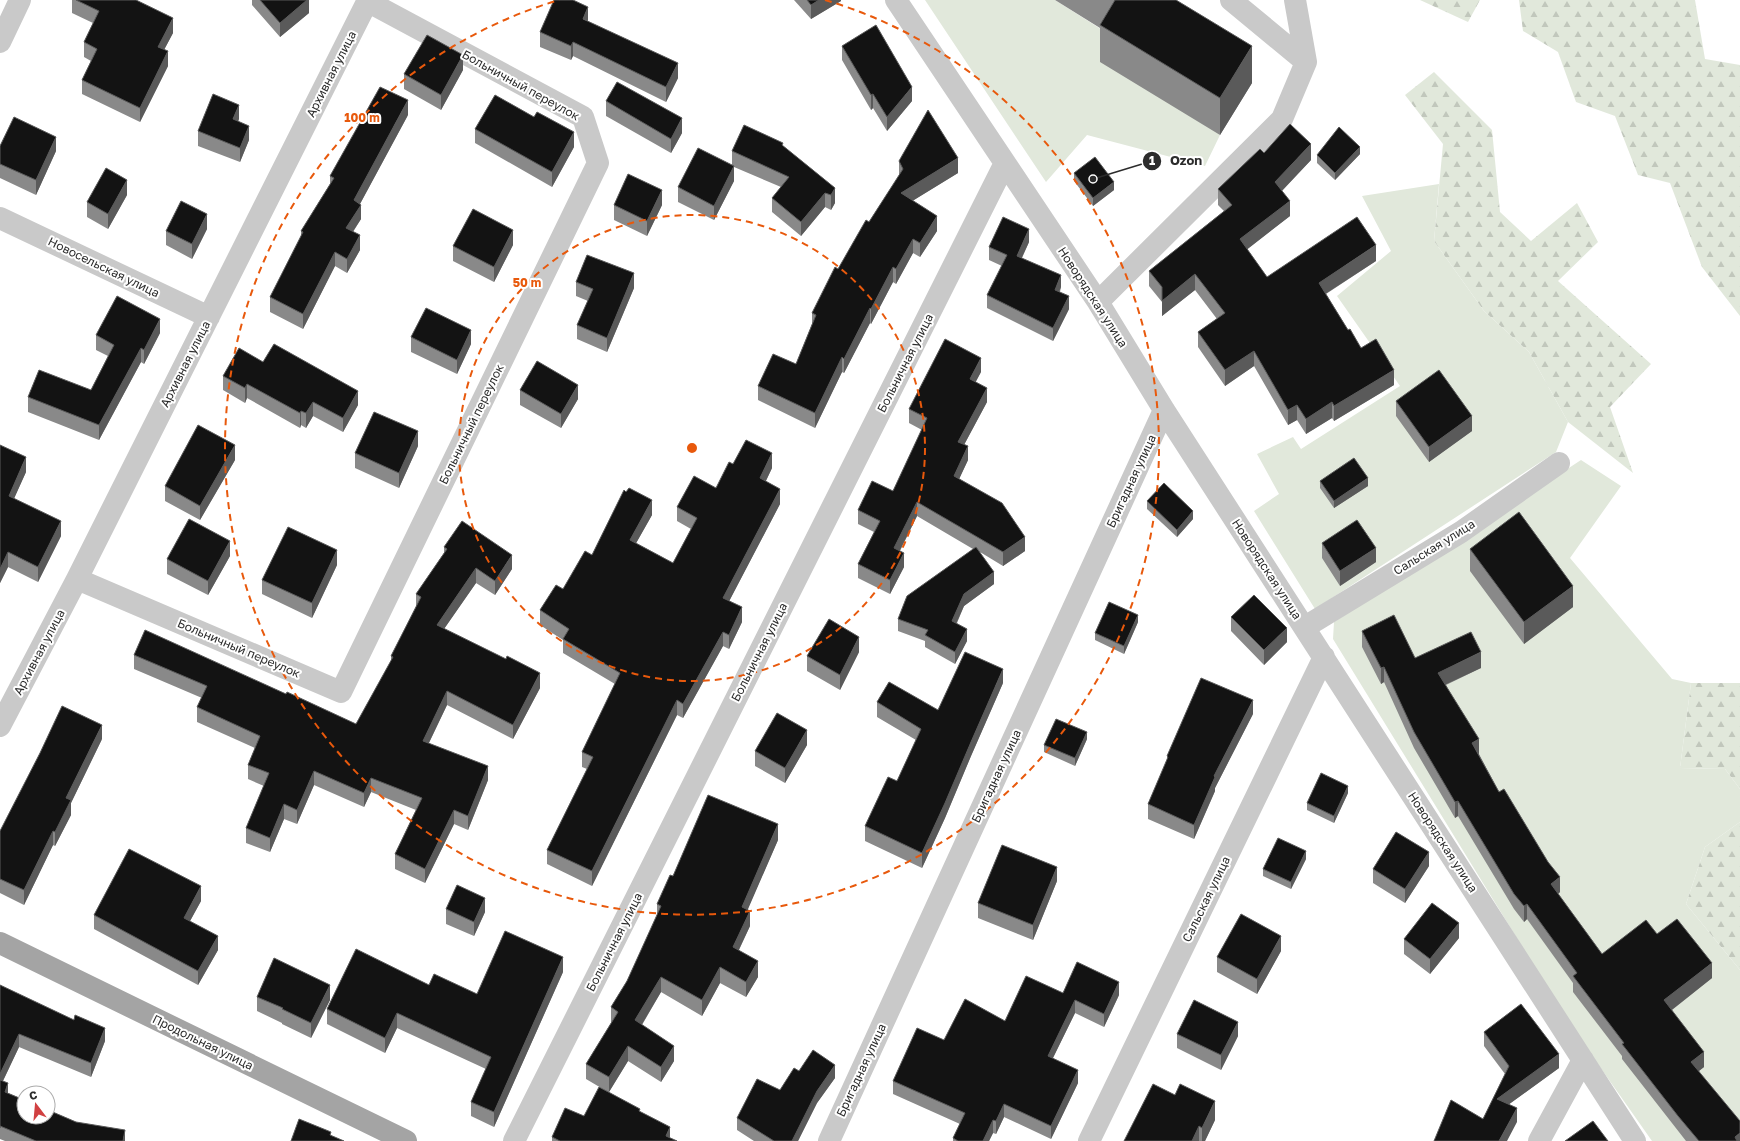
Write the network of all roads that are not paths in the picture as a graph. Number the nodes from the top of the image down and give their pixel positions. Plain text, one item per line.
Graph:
1 (20, 0) edge
2 (367, 0) edge
3 (896, 0) edge
4 (1231, 0) edge
5 (1295, 0) edge
6 (0, 42) edge
7 (1306, 62) junction
8 (1005, 163) junction
9 (0, 218) edge
10 (1098, 302) junction
11 (209, 317) junction
12 (1164, 410) junction
13 (1560, 463) dead end
14 (78, 579) junction
15 (1305, 627) junction
16 (1324, 657) junction
17 (0, 726) edge
18 (0, 943) edge
19 (1583, 1060) junction
20 (406, 1141) edge
21 (514, 1141) edge
22 (828, 1141) edge
23 (1089, 1141) edge
24 (1539, 1141) edge
25 (1635, 1141) edge

1 - 6 street
2 - 11 street, Архивная улица
2 - 14 street, Больничный переулок
3 - 8 street, Новорядская улица
4 - 7 street
5 - 7 street
7 - 10 street
8 - 10 street, Новорядская улица
8 - 21 street, Больничная улица
9 - 11 street, Новосельская улица
10 - 12 street, Новорядская улица
11 - 14 street, Архивная улица
12 - 15 street, Новорядская улица
12 - 22 street, Бригадная улица
13 - 15 street, Сальская улица
14 - 17 street, Архивная улица
15 - 16 street, Новорядская улица
16 - 19 street, Новорядская улица
16 - 23 street, Сальская улица
18 - 20 main road, Продольная улица
19 - 24 street
19 - 25 street, Новорядская улица

